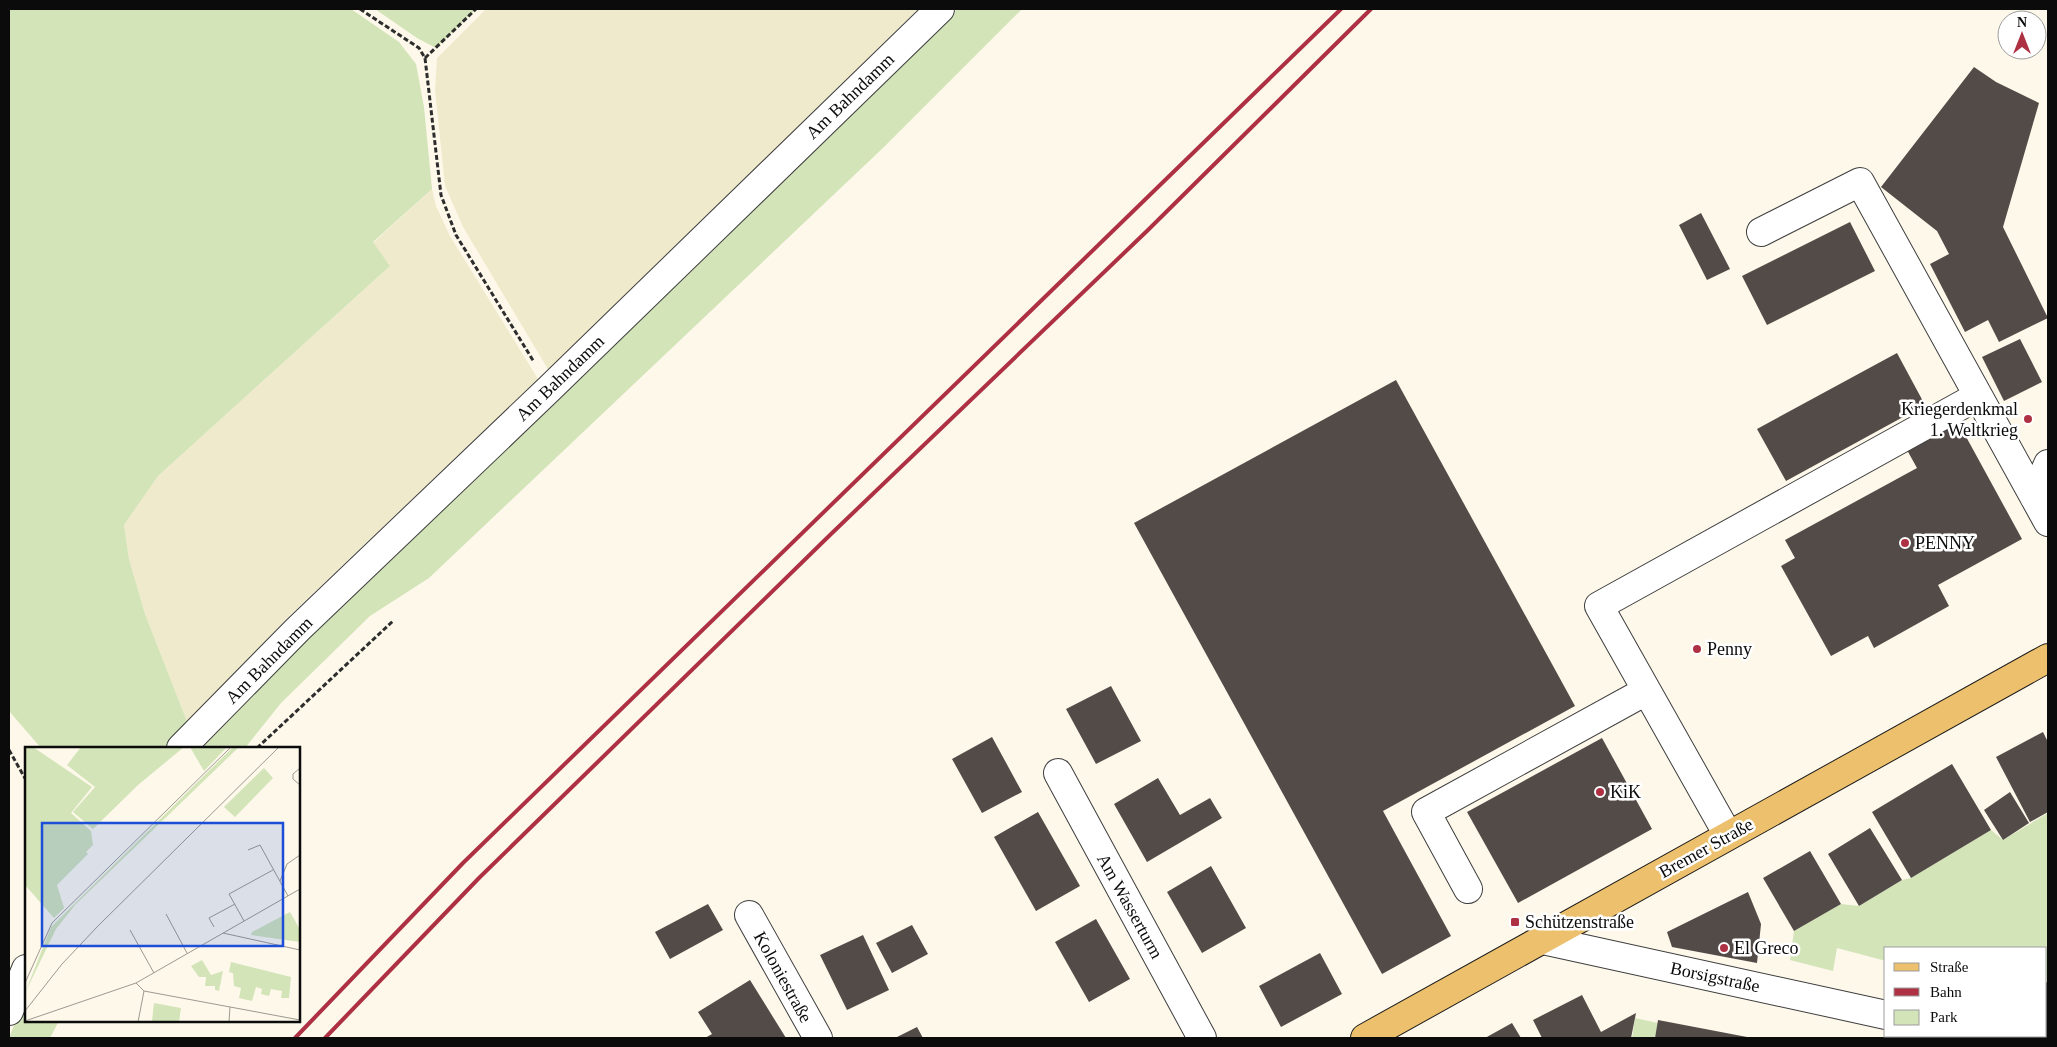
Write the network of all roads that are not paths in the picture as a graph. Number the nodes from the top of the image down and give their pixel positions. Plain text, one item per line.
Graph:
1 (940, 9) edge
2 (1760, 232) dead end
3 (1978, 396) junction
4 (2048, 464) edge
5 (2034, 497) junction
6 (2048, 522) edge
7 (2048, 658) edge
8 (1646, 691) junction
9 (182, 747) edge
10 (1058, 773) dead end
11 (1728, 836) junction
12 (1468, 890) dead end
13 (749, 915) dead end
14 (1543, 940) junction
15 (25, 971) edge
16 (9, 1011) edge
17 (1884, 1015) edge
18 (818, 1038) edge
19 (1202, 1038) edge
20 (1364, 1038) edge

1 - 9 street, Am Bahndamm
2 - 3 street
3 - 5 street
3 - 8 street
4 - 5 street
5 - 6 street
7 - 11 main road, Bremer Straße
8 - 11 street
8 - 12 street
10 - 19 street, Am Wasserturm
11 - 14 main road, Bremer Straße
13 - 18 street, Koloniestraße
14 - 17 street, Borsigstraße
14 - 20 main road, Bremer Straße
15 - 16 street

